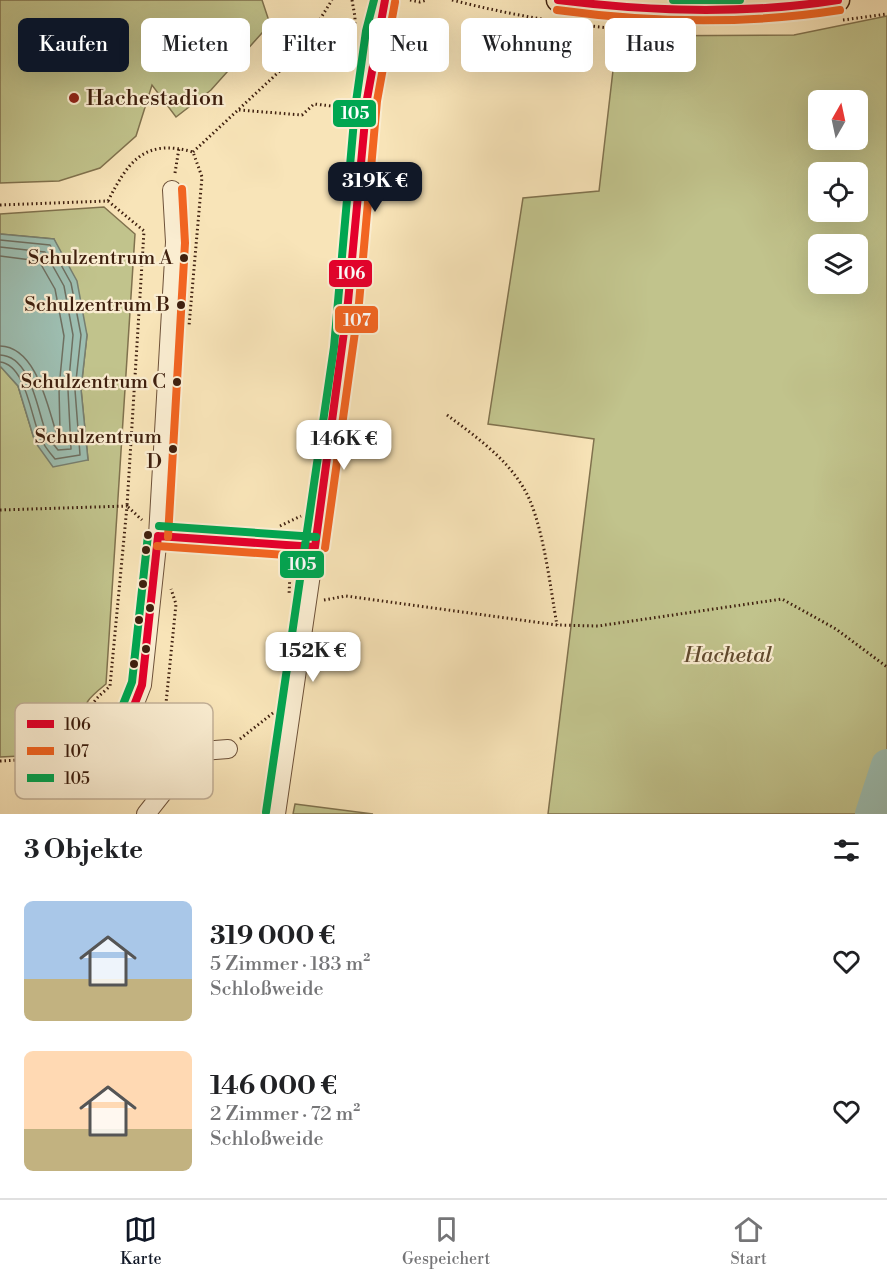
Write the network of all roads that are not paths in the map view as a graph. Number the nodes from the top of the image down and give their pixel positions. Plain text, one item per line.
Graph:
1 (385, 0) edge
2 (558, 0) edge
3 (838, 0) edge
4 (172, 190) road end
5 (158, 536) junction
6 (315, 547) junction
7 (136, 703) edge
8 (228, 749) dead end
9 (213, 751) edge
10 (158, 799) edge
11 (146, 814) edge
12 (276, 814) edge

1 - 6 street
2 - 3 main road
4 - 5 street
5 - 6 street
5 - 7 street
6 - 12 street
8 - 9 street
10 - 11 street

